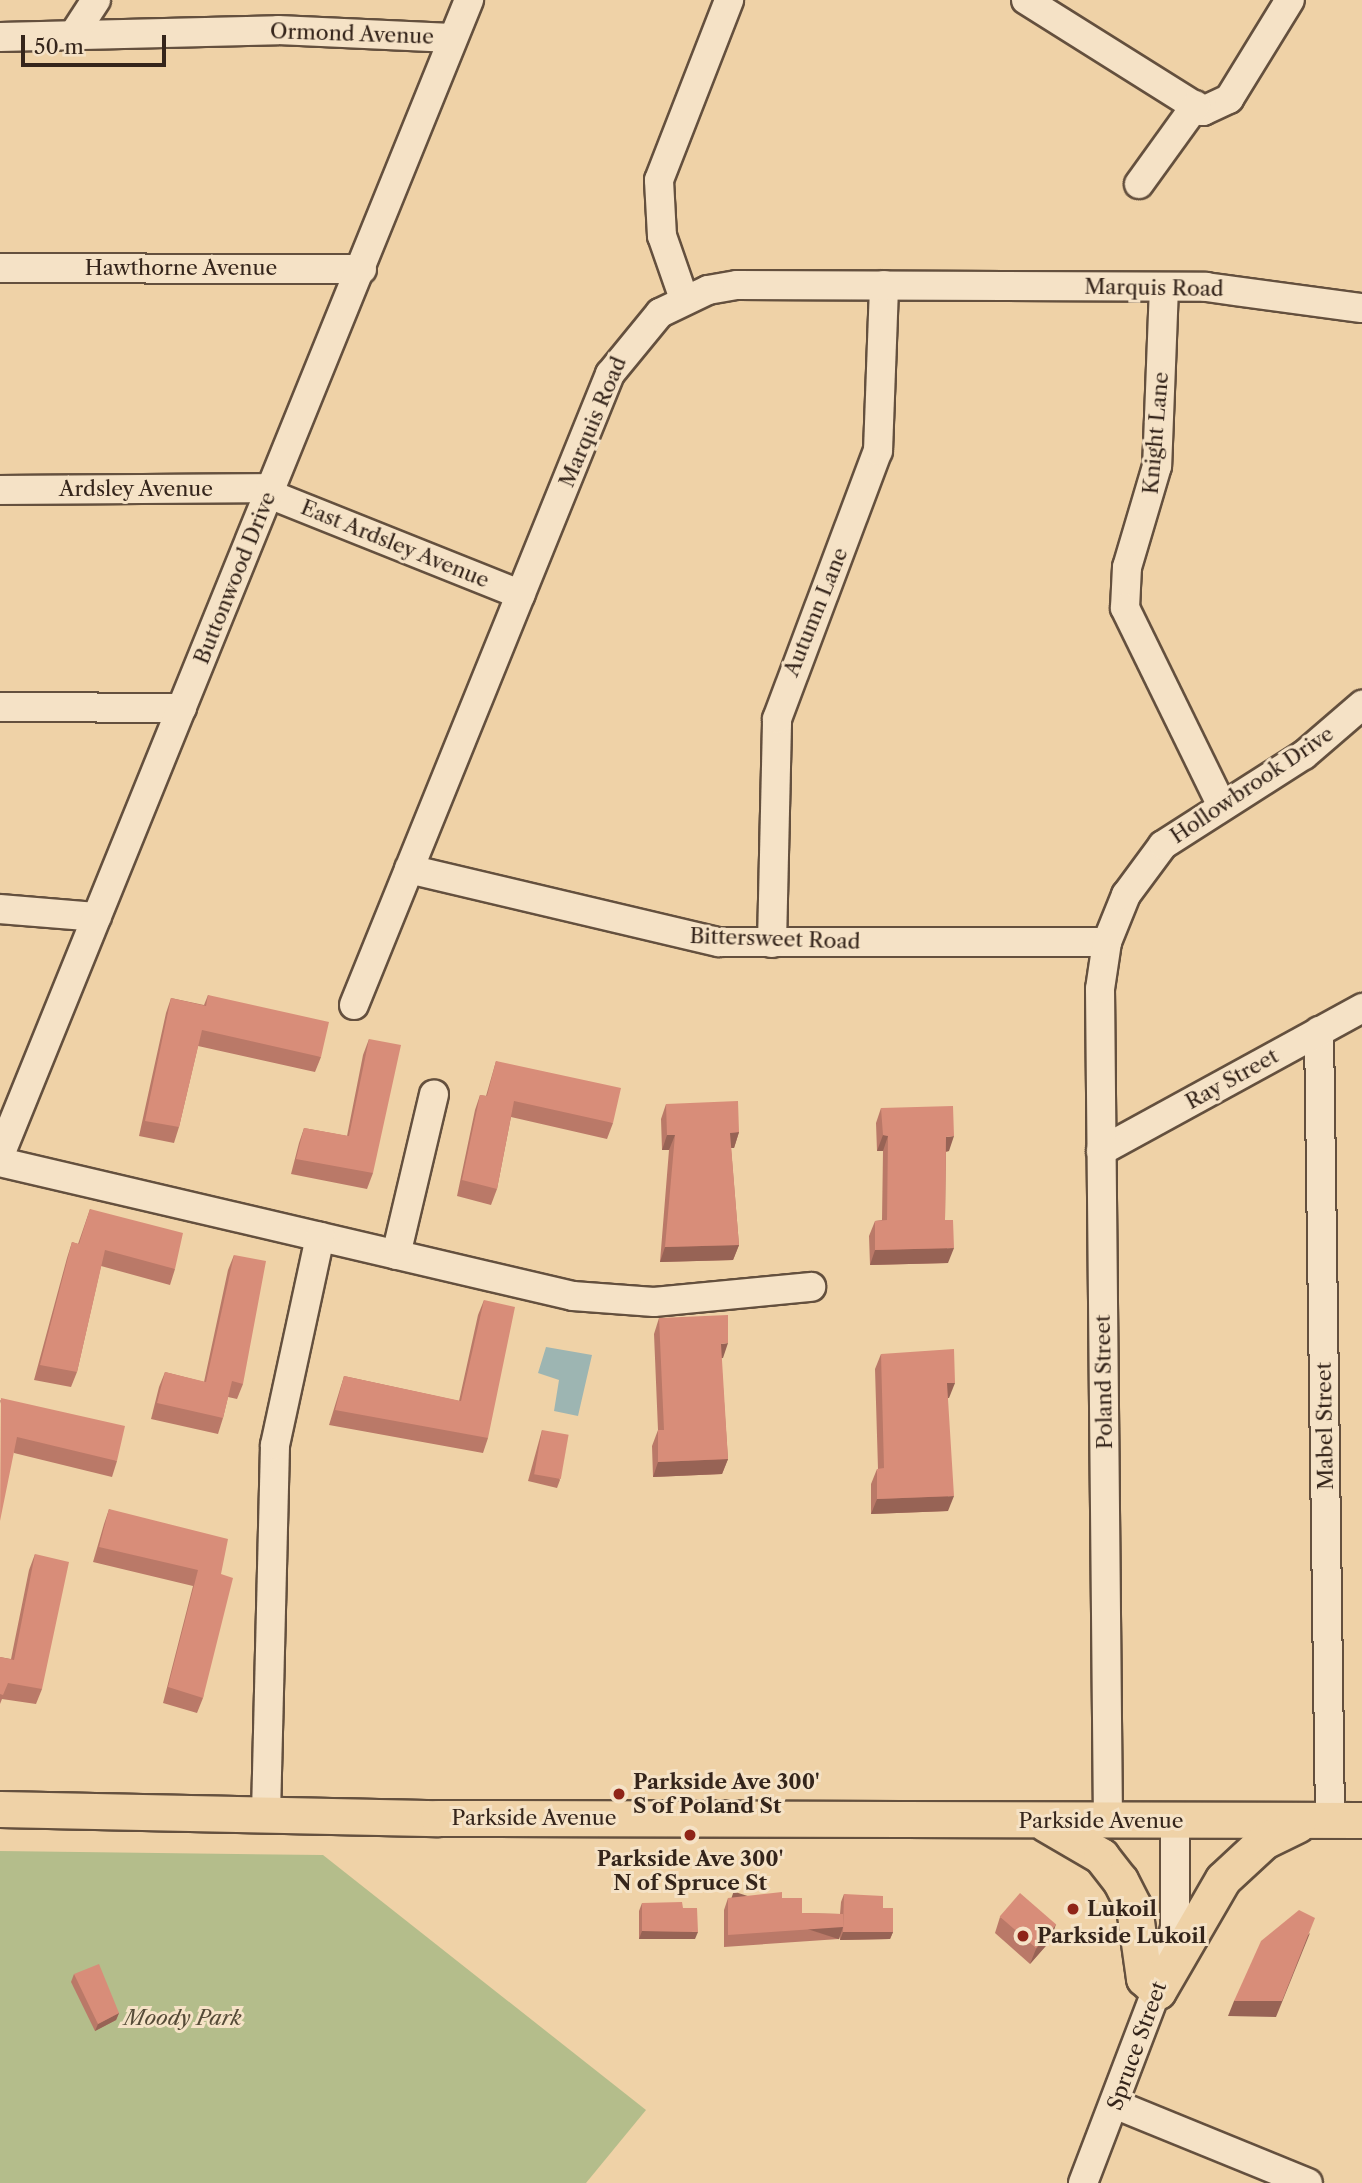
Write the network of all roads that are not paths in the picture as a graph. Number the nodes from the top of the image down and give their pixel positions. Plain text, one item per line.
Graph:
1 (96, 0) edge
2 (469, 0) edge
3 (729, 0) edge
4 (1026, 0) edge
5 (1290, 0) edge
6 (0, 37) edge
7 (72, 37) junction
8 (453, 38) junction
9 (1196, 104) junction
10 (1139, 184) dead end
11 (0, 268) edge
12 (362, 269) junction
13 (884, 285) junction
14 (1164, 287) junction
15 (684, 299) junction
16 (1362, 308) edge
17 (0, 490) edge
18 (271, 491) junction
19 (521, 595) junction
20 (1362, 705) edge
21 (0, 708) edge
22 (182, 708) junction
23 (1222, 804) junction
24 (409, 869) junction
25 (0, 909) edge
26 (97, 917) junction
27 (1107, 942) junction
28 (772, 943) junction
29 (354, 1005) dead end
30 (1362, 1008) edge
31 (1320, 1031) junction
32 (435, 1094) dead end
33 (1101, 1151) junction
34 (0, 1155) edge
35 (0, 1162) edge
36 (320, 1237) junction
37 (396, 1255) junction
38 (811, 1287) dead end
39 (0, 1809) edge
40 (266, 1814) junction
41 (1040, 1821) junction
42 (1108, 1822) junction
43 (1175, 1822) junction
44 (1331, 1822) edge
45 (1157, 1991) junction
46 (1117, 2105) junction
47 (1083, 2183) edge
48 (1308, 2183) edge

1 - 7 street
2 - 8 street, Buttonwood Drive
3 - 15 street
4 - 9 street
5 - 9 street
6 - 7 street, Ormond Avenue
7 - 8 street, Ormond Avenue
8 - 12 street, Buttonwood Drive
9 - 10 street
11 - 12 street, Hawthorne Avenue
12 - 18 street, Buttonwood Drive
13 - 14 street, Marquis Road
13 - 15 street, Marquis Road
13 - 28 street, Autumn Lane
14 - 16 street, Marquis Road
14 - 23 street, Knight Lane
15 - 19 street, Marquis Road
17 - 18 street, Ardsley Avenue
18 - 19 street, East Ardsley Avenue
18 - 22 street, Buttonwood Drive
19 - 24 street, Marquis Road
20 - 23 street, Hollowbrook Drive
21 - 22 street
22 - 26 street, Buttonwood Drive
23 - 27 street, Hollowbrook Drive
24 - 28 street, Bittersweet Road
24 - 29 street, Marquis Road
25 - 26 street
26 - 34 street, Buttonwood Drive
27 - 28 street, Bittersweet Road
27 - 33 street, Poland Street
30 - 31 street, Ray Street
31 - 33 street, Ray Street
31 - 44 street, Mabel Street
32 - 37 street
33 - 42 street, Poland Street
35 - 36 street
36 - 37 street
36 - 40 street
37 - 38 street
39 - 40 main road, Parkside Avenue
40 - 41 main road, Parkside Avenue
41 - 42 main road, Parkside Avenue
41 - 45 main road
42 - 43 main road, Parkside Avenue
43 - 44 main road, Parkside Avenue
43 - 45 street, Spruce Street
44 - 45 main road
45 - 46 street, Spruce Street
46 - 47 street, Spruce Street
46 - 48 street

